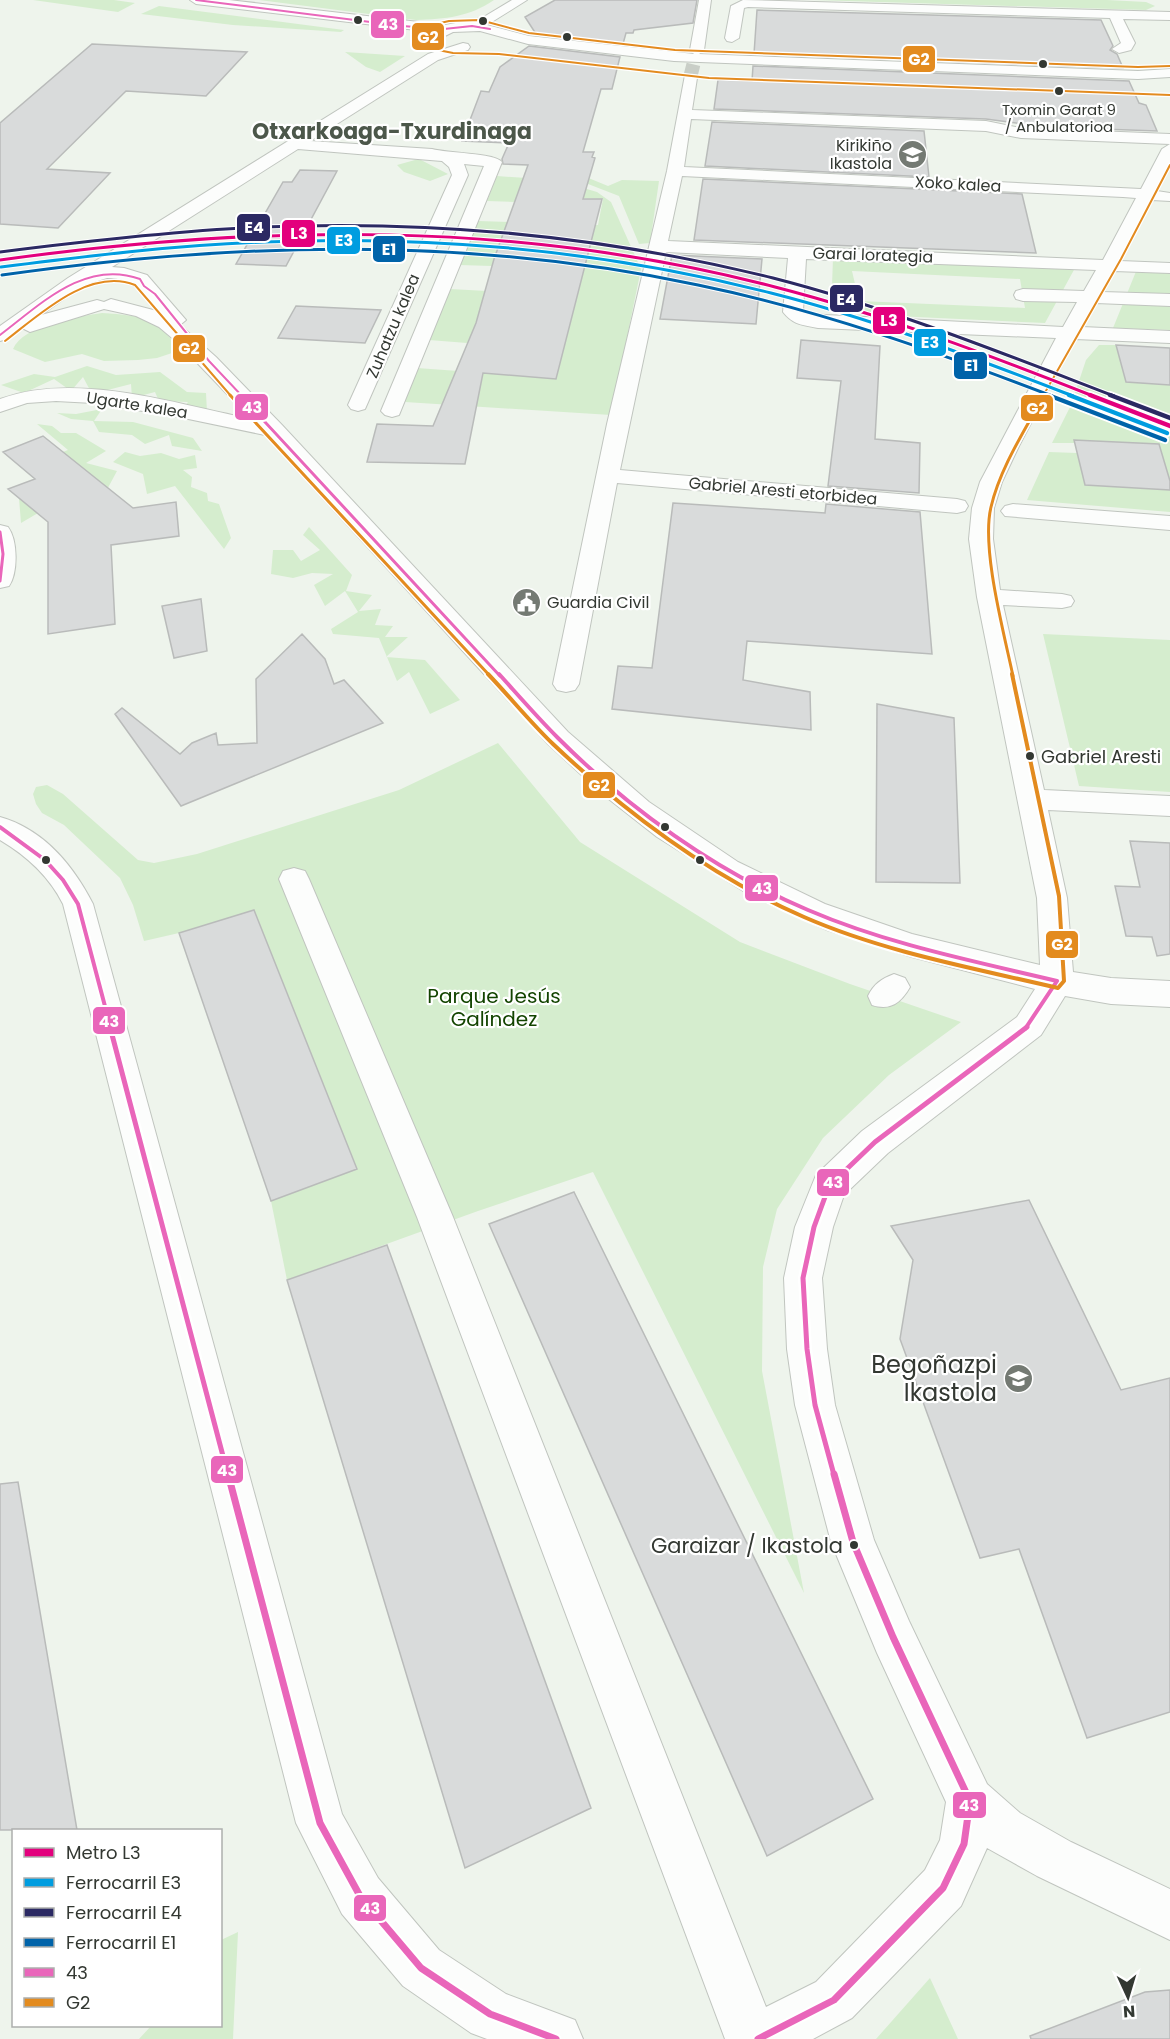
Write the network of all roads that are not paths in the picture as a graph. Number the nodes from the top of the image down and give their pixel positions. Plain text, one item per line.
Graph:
1 (196, 0) edge
2 (521, 0) edge
3 (705, 0) edge
4 (754, 0) edge
5 (1161, 8) edge
6 (1115, 15) junction
7 (490, 27) junction
8 (732, 38) tunnel mouth
9 (437, 41) junction
10 (480, 45) junction
11 (1119, 49) dead end
12 (697, 50) tunnel mouth
13 (690, 78) tunnel mouth
14 (1168, 78) edge
15 (684, 114) junction
16 (1170, 139) edge
17 (296, 144) junction
18 (1170, 149) edge
19 (448, 158) junction
20 (675, 171) junction
21 (1146, 195) junction
22 (1170, 197) edge
23 (168, 226) junction
24 (658, 246) junction
25 (801, 253) junction
26 (1109, 265) junction
27 (1170, 268) edge
28 (75, 283) junction
29 (142, 283) junction
30 (1023, 295) dead end
31 (1090, 297) junction
32 (1170, 300) edge
33 (931, 304) dead end
34 (104, 305) junction
35 (931, 326) junction
36 (1070, 332) junction
37 (0, 334) edge
38 (1170, 337) edge
39 (0, 343) edge
40 (209, 360) junction
41 (358, 405) dead end
42 (0, 406) edge
43 (392, 411) dead end
44 (274, 430) junction
45 (609, 476) junction
46 (957, 506) dead end
47 (1013, 511) dead end
48 (1170, 523) edge
49 (0, 532) edge
50 (0, 581) edge
51 (989, 597) junction
52 (1062, 601) dead end
53 (566, 684) dead end
54 (1031, 799) junction
55 (1170, 806) edge
56 (0, 827) edge
57 (294, 879) dead end
58 (1057, 981) junction
59 (1170, 994) edge
60 (970, 1801) junction
61 (1170, 1915) edge
62 (556, 2039) edge
63 (752, 2039) edge
64 (758, 2039) edge

1 - 9 street
2 - 7 street
3 - 12 street
4 - 5 street
5 - 6 street
6 - 8 street
6 - 11 street
7 - 9 street
7 - 10 street
7 - 14 street
9 - 10 street
9 - 17 street
10 - 14 street
13 - 15 street
15 - 16 street
15 - 20 street
17 - 19 street
17 - 23 street
18 - 21 street
19 - 41 street, Zuhatzu kalea
19 - 43 street, Zuhatzu kalea
20 - 21 street, Xoko kalea
20 - 24 street
21 - 22 street, Xoko kalea
21 - 26 street
23 - 28 street
23 - 29 street
24 - 25 street
24 - 45 street
25 - 26 street, Garai lorategia
25 - 35 street, Garai lorategia
26 - 27 street, Garai lorategia
26 - 31 street
28 - 29 street
28 - 34 street
28 - 37 street
29 - 34 street
29 - 40 street
30 - 31 street
31 - 32 street
31 - 36 street
33 - 35 street
34 - 39 street
34 - 40 street
35 - 36 street, Garai lorategia
36 - 38 street, Garai lorategia
36 - 51 street
40 - 44 street
42 - 44 street, Ugarte kalea
44 - 58 street
45 - 46 street, Gabriel Aresti etorbidea
45 - 53 street
47 - 48 street
49 - 50 street
51 - 52 street
51 - 54 street
54 - 55 street
54 - 58 street
56 - 62 street
57 - 63 street
58 - 59 street
58 - 60 street
60 - 61 street
60 - 64 street

